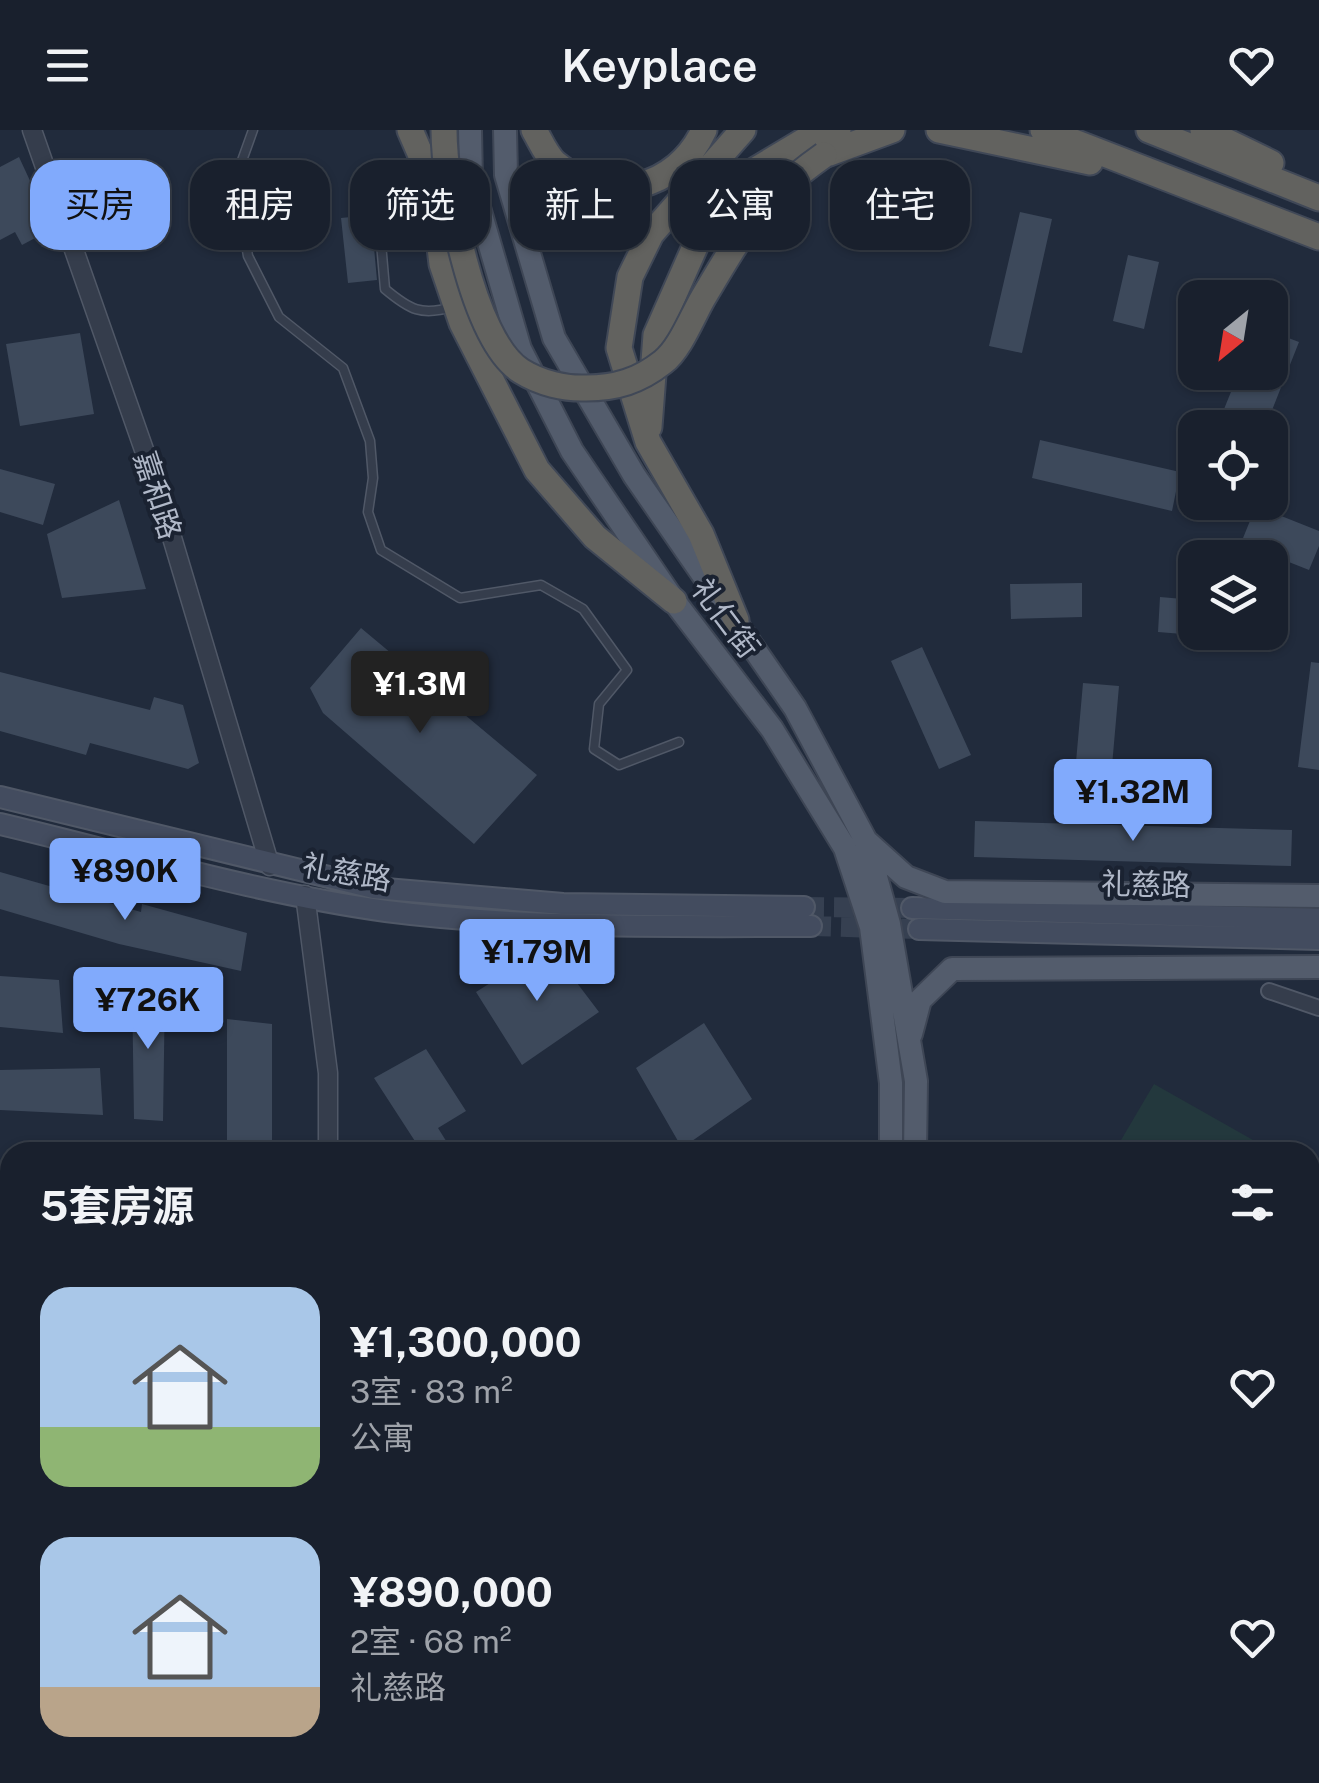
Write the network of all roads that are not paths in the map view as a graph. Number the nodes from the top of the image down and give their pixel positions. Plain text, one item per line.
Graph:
1 (32, 130) edge
2 (253, 130) edge
3 (410, 130) edge
4 (426, 130) edge
5 (444, 130) edge
6 (470, 130) edge
7 (504, 130) edge
8 (534, 130) edge
9 (704, 130) edge
10 (743, 130) edge
11 (838, 130) edge
12 (892, 130) edge
13 (939, 130) edge
14 (1043, 130) edge
15 (1150, 130) edge
16 (1204, 130) edge
17 (423, 160) edge
18 (430, 160) edge
19 (1196, 188) junction
20 (1319, 190) edge
21 (1319, 198) edge
22 (1319, 236) edge
23 (382, 250) edge
24 (440, 250) edge
25 (456, 306) junction
26 (648, 442) junction
27 (674, 601) junction
28 (736, 620) junction
29 (679, 742) dead end
30 (0, 797) edge
31 (0, 824) edge
32 (866, 841) junction
33 (270, 866) junction
34 (305, 895) junction
35 (1319, 896) edge
36 (1319, 919) edge
37 (1319, 939) edge
38 (1319, 967) edge
39 (1268, 991) dead end
40 (1319, 1008) edge
41 (909, 1042) junction
42 (328, 1142) edge
43 (891, 1142) edge
44 (916, 1142) edge

1 - 33 street, 嘉和路
2 - 29 lane
3 - 17 highway
4 - 18 highway
5 - 12 highway, bridge
6 - 27 main road, 礼仁街
7 - 28 main road, 礼仁街
8 - 9 highway
10 - 26 highway
11 - 26 highway
13 - 19 highway
14 - 19 highway
15 - 21 highway
16 - 20 highway
19 - 22 highway
23 - 25 lane
24 - 25 highway
25 - 27 highway
26 - 28 highway
27 - 43 main road, 礼仁街
28 - 32 main road, 礼仁街
30 - 33 main road, 礼慈路
31 - 34 main road, 礼慈路
32 - 35 main road
32 - 41 main road, 礼仁街
33 - 34 main road, 礼慈路
34 - 42 street
36 - 37 main road, 礼慈路
38 - 41 main road
39 - 40 street
41 - 44 main road, 礼仁街

